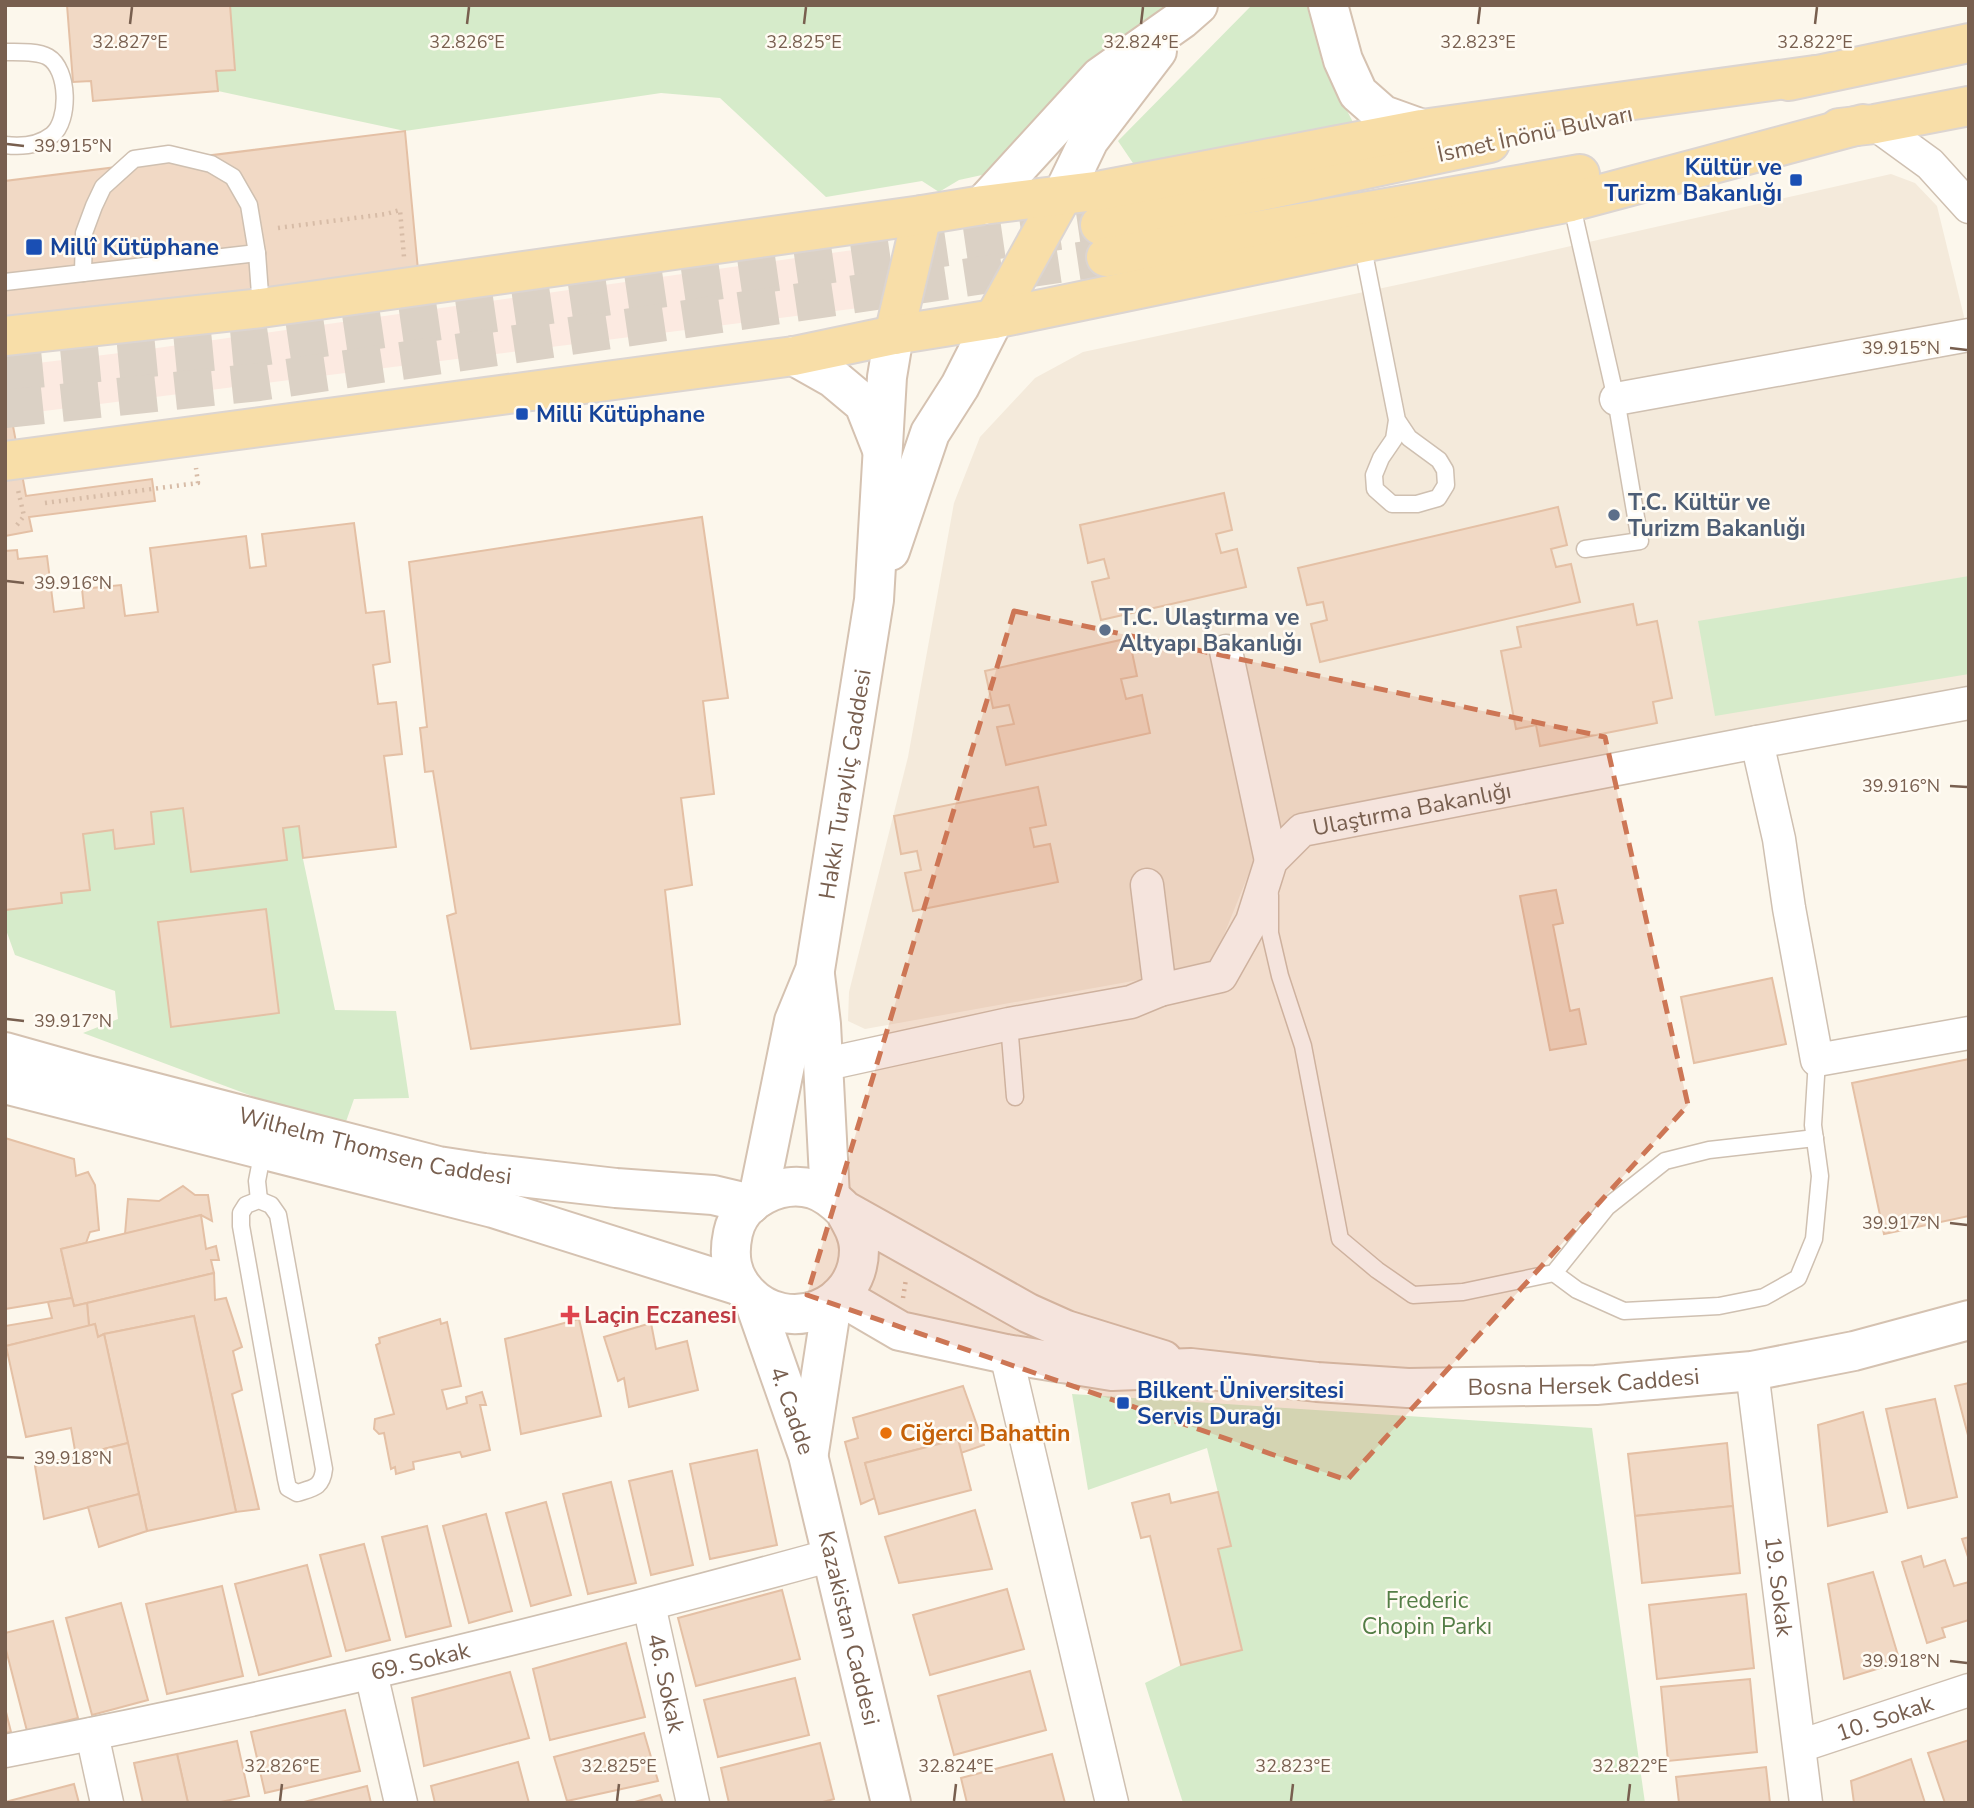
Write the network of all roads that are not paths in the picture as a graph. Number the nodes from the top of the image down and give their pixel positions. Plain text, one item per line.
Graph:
1 (1328, 5) edge
2 (1190, 12) edge
3 (1969, 43) edge
4 (5, 52) edge
5 (1815, 75) junction
6 (1969, 106) edge
7 (1869, 124) junction
8 (1422, 129) junction
9 (5, 145) edge
10 (1062, 196) junction
11 (1571, 202) junction
12 (983, 205) junction
13 (1969, 207) edge
14 (922, 215) junction
15 (1362, 243) junction
16 (257, 253) junction
17 (83, 273) junction
18 (5, 282) edge
19 (261, 308) junction
20 (994, 320) junction
21 (894, 335) junction
22 (1969, 335) edge
23 (5, 336) edge
24 (794, 356) junction
25 (1616, 399) junction
26 (1397, 420) junction
27 (882, 451) junction
28 (5, 461) edge
29 (1585, 549) dead end
30 (874, 600) junction
31 (1226, 650) dead end
32 (1969, 704) edge
33 (1757, 742) junction
34 (1271, 861) junction
35 (1147, 885) dead end
36 (815, 970) junction
37 (1160, 990) junction
38 (1009, 1024) junction
39 (1969, 1033) edge
40 (5, 1052) edge
41 (1817, 1060) junction
42 (822, 1065) junction
43 (5, 1084) edge
44 (1016, 1097) dead end
45 (1815, 1138) junction
46 (263, 1150) junction
47 (259, 1200) junction
48 (755, 1201) junction
49 (837, 1203) junction
50 (1554, 1273) junction
51 (747, 1294) junction
52 (836, 1300) junction
53 (1969, 1320) edge
54 (1006, 1354) junction
55 (1191, 1368) junction
56 (1752, 1371) junction
57 (808, 1455) junction
58 (832, 1555) junction
59 (649, 1605) junction
60 (371, 1673) junction
61 (1969, 1690) edge
62 (92, 1734) junction
63 (1800, 1746) junction
64 (5, 1751) edge
65 (107, 1803) edge
66 (401, 1803) edge
67 (693, 1803) edge
68 (891, 1803) edge
69 (1112, 1803) edge
70 (1807, 1803) edge

1 - 8 main road
2 - 10 main road
2 - 12 main road
3 - 5 main road, İsmet İnönü Bulvarı
4 - 9 lane
5 - 7 main road, İsmet İnönü Bulvarı
5 - 8 main road
6 - 7 main road, İsmet İnönü Bulvarı
7 - 11 main road
7 - 13 street
8 - 10 main road
10 - 12 main road
10 - 20 main road
11 - 15 main road
11 - 25 lane
12 - 14 main road
14 - 19 main road
14 - 21 main road
15 - 20 main road
15 - 26 lane
16 - 17 lane
16 - 17 lane
16 - 19 lane
17 - 18 lane
19 - 23 main road
20 - 21 main road
20 - 30 main road, Hakkı Turayliç Caddesi
21 - 24 main road
21 - 27 main road, Hakkı Turayliç Caddesi
22 - 25 street
24 - 27 main road
24 - 28 main road
25 - 29 lane
26 - 26 lane
27 - 30 main road, Hakkı Turayliç Caddesi
30 - 36 main road, Hakkı Turayliç Caddesi
31 - 34 street
32 - 33 street, Ulaştırma Bakanlığı
33 - 34 street, Ulaştırma Bakanlığı
33 - 41 street
34 - 37 street, Ulaştırma Bakanlığı
34 - 50 lane
35 - 37 street
36 - 42 main road, Hakkı Turayliç Caddesi
36 - 48 main road, Hakkı Turayliç Caddesi
37 - 38 street, Ulaştırma Bakanlığı
38 - 42 street, Ulaştırma Bakanlığı
38 - 44 lane
39 - 41 street
40 - 48 main road, Wilhelm Thomsen Caddesi
41 - 45 lane
42 - 49 main road, Hakkı Turayliç Caddesi
43 - 46 main road, Wilhelm Thomsen Caddesi
45 - 50 lane
45 - 50 lane
46 - 47 lane
46 - 51 main road, Wilhelm Thomsen Caddesi
47 - 47 lane
48 - 49 main road
48 - 51 main road
49 - 52 main road
49 - 55 main road
51 - 52 main road
51 - 57 main road, 4. Cadde
52 - 54 main road
52 - 57 main road, 4. Cadde
53 - 56 main road, Bosna Hersek Caddesi
54 - 55 main road
54 - 69 street
55 - 56 main road, Bosna Hersek Caddesi
56 - 63 street, 19. Sokak
57 - 58 main road, Kazakistan Caddesi
58 - 59 street, 69. Sokak
58 - 68 main road, Kazakistan Caddesi
59 - 60 street, 69. Sokak
59 - 67 street, 46. Sokak
60 - 62 street, 69. Sokak
60 - 66 street
61 - 63 street, 10. Sokak
62 - 64 street, 69. Sokak
62 - 65 street
63 - 70 street, 19. Sokak

